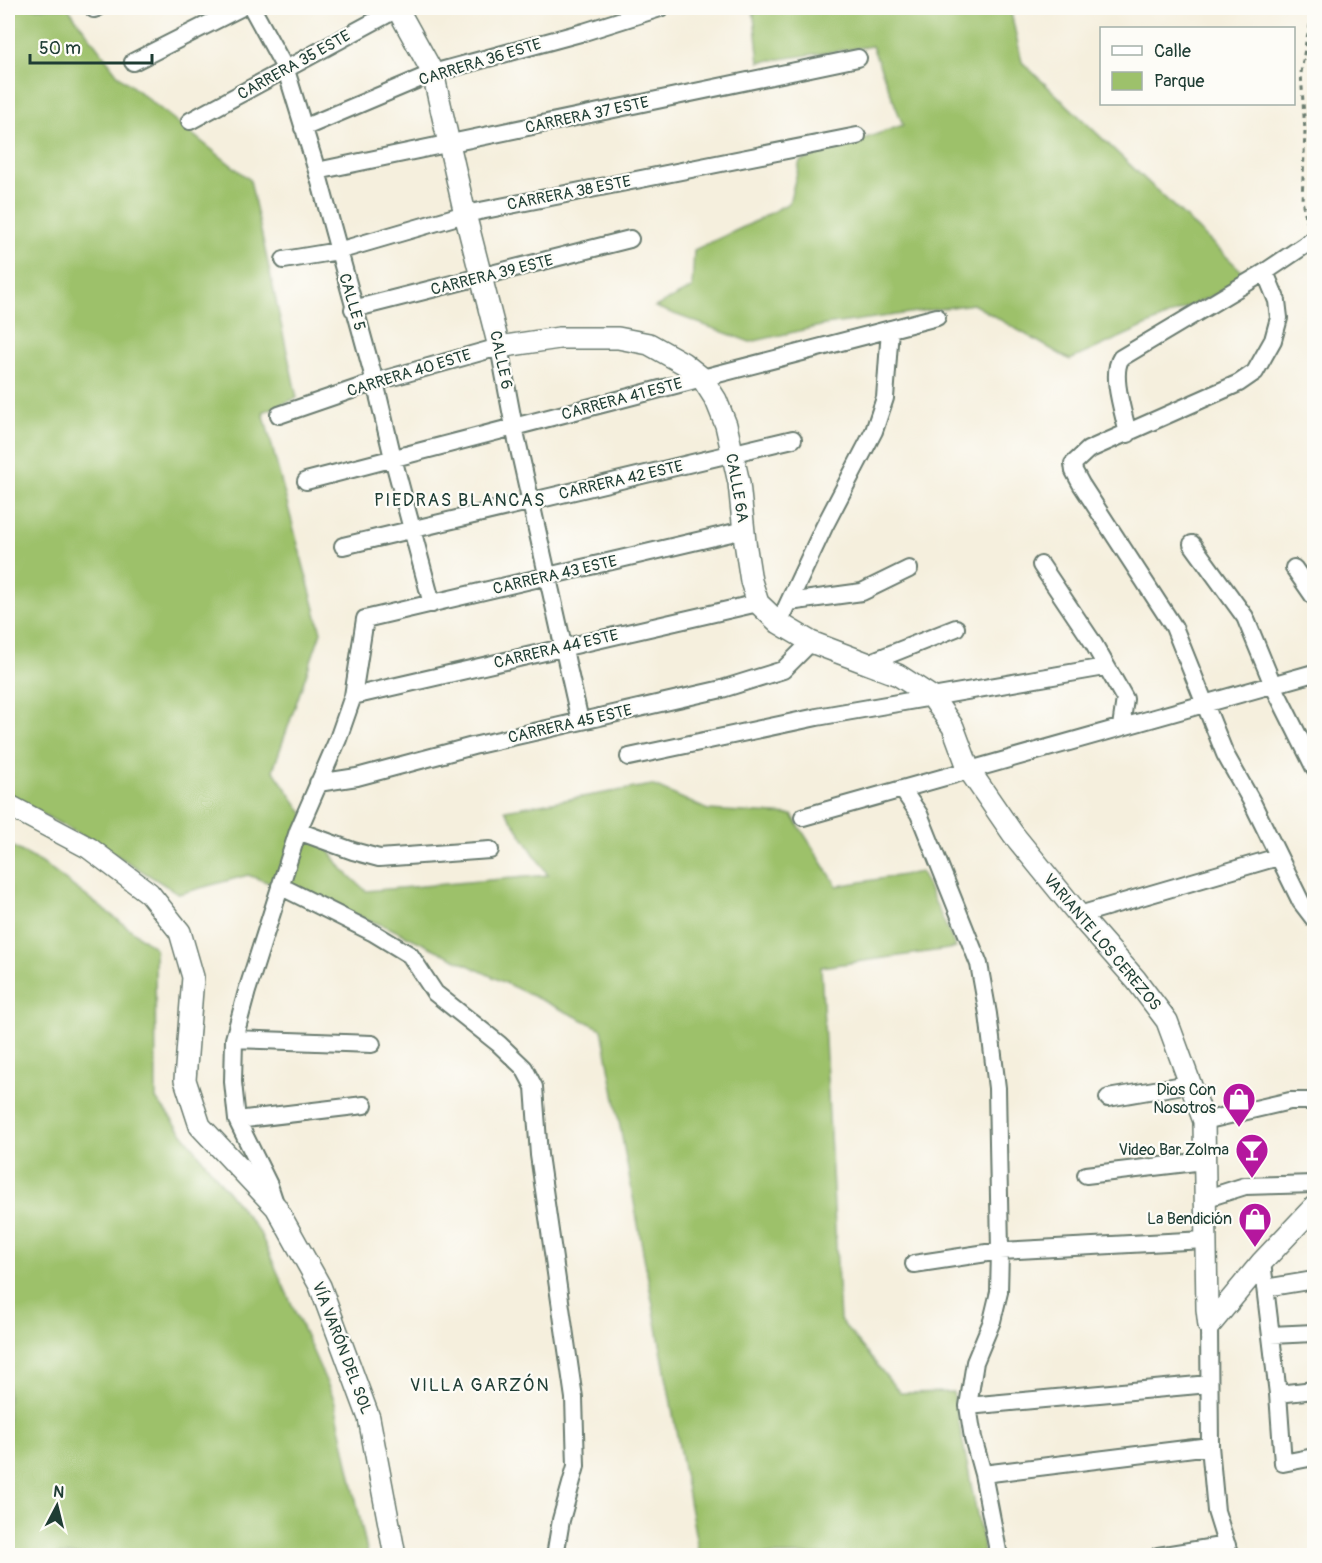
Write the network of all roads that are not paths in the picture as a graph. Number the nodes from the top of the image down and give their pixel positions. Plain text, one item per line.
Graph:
1 (240, 8) edge
2 (252, 8) edge
3 (398, 8) edge
4 (660, 8) edge
5 (858, 58) dead end
6 (133, 62) dead end
7 (286, 70) junction
8 (433, 73) junction
9 (190, 121) dead end
10 (303, 128) junction
11 (857, 136) dead end
12 (449, 143) junction
13 (317, 171) junction
14 (465, 214) junction
15 (630, 239) dead end
16 (1313, 240) edge
17 (338, 251) junction
18 (284, 260) dead end
19 (1265, 272) junction
20 (482, 278) junction
21 (353, 309) junction
22 (937, 317) dead end
23 (890, 329) junction
24 (500, 347) junction
25 (702, 378) junction
26 (375, 382) junction
27 (279, 415) dead end
28 (514, 427) junction
29 (1128, 434) junction
30 (793, 439) dead end
31 (732, 454) junction
32 (393, 458) junction
33 (306, 481) dead end
34 (531, 501) junction
35 (412, 530) junction
36 (744, 530) junction
37 (1192, 544) dead end
38 (343, 546) dead end
39 (1041, 565) dead end
40 (1294, 568) dead end
41 (909, 569) dead end
42 (548, 577) junction
43 (1314, 597) edge
44 (789, 602) junction
45 (758, 603) junction
46 (432, 604) junction
47 (779, 623) junction
48 (956, 628) dead end
49 (812, 642) junction
50 (563, 648) junction
51 (868, 663) junction
52 (1106, 667) junction
53 (1314, 673) edge
54 (1273, 685) junction
55 (353, 696) junction
56 (932, 697) junction
57 (1203, 704) junction
58 (580, 721) junction
59 (1121, 727) junction
60 (629, 757) dead end
61 (1314, 767) edge
62 (969, 770) junction
63 (318, 783) junction
64 (902, 789) junction
65 (8, 805) edge
66 (803, 817) dead end
67 (298, 831) junction
68 (489, 850) dead end
69 (1278, 857) junction
70 (280, 886) junction
71 (1079, 915) junction
72 (1314, 919) edge
73 (234, 1040) junction
74 (372, 1044) dead end
75 (1190, 1084) junction
76 (1108, 1098) dead end
77 (1314, 1101) edge
78 (364, 1105) dead end
79 (237, 1120) junction
80 (1204, 1121) junction
81 (1204, 1161) junction
82 (1086, 1174) dead end
83 (1314, 1184) edge
84 (1204, 1199) junction
85 (276, 1207) junction
86 (1314, 1208) edge
87 (1205, 1240) junction
88 (1000, 1251) junction
89 (1262, 1262) junction
90 (914, 1264) dead end
91 (1314, 1280) edge
92 (1265, 1288) junction
93 (1209, 1326) junction
94 (1314, 1333) edge
95 (1271, 1335) junction
96 (1209, 1384) junction
97 (1314, 1390) edge
98 (1278, 1394) junction
99 (968, 1406) junction
100 (1210, 1446) junction
101 (1314, 1457) edge
102 (983, 1474) junction
103 (1229, 1550) edge
104 (395, 1556) edge
105 (555, 1556) edge
106 (999, 1556) edge
107 (1158, 1556) edge

1 - 6 street
2 - 7 street, CALLE 5
3 - 7 street, CARRERA 35 ESTE
3 - 8 street, CALLE 6
4 - 8 street, CARRERA 36 ESTE
5 - 12 street, CARRERA 37 ESTE
7 - 9 street, CARRERA 35 ESTE
7 - 10 street, CALLE 5
8 - 10 street, CARRERA 36 ESTE
8 - 12 street, CALLE 6
10 - 13 street, CALLE 5
11 - 14 street, CARRERA 38 ESTE
12 - 13 street, CARRERA 37 ESTE
12 - 14 street, CALLE 6
13 - 17 street, CALLE 5
14 - 17 street, CARRERA 38 ESTE
14 - 20 street, CALLE 6
15 - 20 street, CARRERA 39 ESTE
16 - 19 street
17 - 18 street, CARRERA 38 ESTE
17 - 21 street, CALLE 5
19 - 29 street
19 - 29 street
20 - 21 street, CARRERA 39 ESTE
20 - 24 street, CALLE 6
21 - 26 street, CALLE 5
22 - 23 street, CARRERA 41 ESTE
23 - 25 street, CARRERA 41 ESTE
23 - 44 street
24 - 25 street, CARRERA 40 ESTE
24 - 26 street, CARRERA 40 ESTE
24 - 28 street, CALLE 6
25 - 28 street, CARRERA 41 ESTE
25 - 31 street, CALLE 6A
26 - 27 street, CARRERA 40 ESTE
26 - 32 street, CALLE 5
28 - 32 street, CARRERA 41 ESTE
28 - 34 street, CALLE 6
29 - 57 street
30 - 31 street, CARRERA 42 ESTE
31 - 34 street, CARRERA 42 ESTE
31 - 36 street, CALLE 6A
32 - 33 street, CARRERA 41 ESTE
32 - 35 street, CALLE 5
34 - 35 street, CARRERA 42 ESTE
34 - 42 street, CALLE 6
35 - 38 street, CARRERA 42 ESTE
35 - 46 street, CALLE 5
36 - 42 street, CARRERA 43 ESTE
36 - 45 street, CALLE 6A
37 - 54 street
39 - 52 street
40 - 43 street
41 - 44 street
42 - 46 street, CARRERA 43 ESTE
42 - 50 street, CALLE 6
44 - 47 street
45 - 47 street, VARIANTE LOS CEREZOS
45 - 50 street, CARRERA 44 ESTE
46 - 55 street, CARRERA 43 ESTE
47 - 49 street, VARIANTE LOS CEREZOS
48 - 51 street
49 - 51 street, VARIANTE LOS CEREZOS
49 - 58 street, CARRERA 45 ESTE
50 - 55 street, CARRERA 44 ESTE
50 - 58 street, CALLE 6
51 - 56 street, VARIANTE LOS CEREZOS
52 - 56 street
52 - 59 street
53 - 54 street
54 - 57 street
54 - 61 street
55 - 63 street
56 - 60 street
56 - 62 street, VARIANTE LOS CEREZOS
57 - 59 street
57 - 69 street
58 - 63 street, CARRERA 45 ESTE
59 - 62 street
62 - 64 street
62 - 71 street, VARIANTE LOS CEREZOS
63 - 67 street
64 - 66 street
64 - 88 street
65 - 85 street, VÍA VARÓN DEL SOL
67 - 68 street
67 - 70 street
69 - 71 street
69 - 72 street
70 - 73 street
70 - 105 street
71 - 75 street, VARIANTE LOS CEREZOS
73 - 74 street
73 - 79 street
75 - 76 street
75 - 80 street, VARIANTE LOS CEREZOS
77 - 80 street
78 - 79 street
79 - 85 street
80 - 81 street, VARIANTE LOS CEREZOS
81 - 82 street
81 - 84 street, VARIANTE LOS CEREZOS
83 - 84 street
84 - 87 street, VARIANTE LOS CEREZOS
85 - 104 street, VÍA VARÓN DEL SOL
86 - 89 street
87 - 88 street
87 - 93 street, VARIANTE LOS CEREZOS
88 - 90 street
88 - 99 street
89 - 92 street
89 - 93 street
91 - 92 street
92 - 95 street
93 - 96 street
94 - 95 street
95 - 98 street
96 - 99 street
96 - 100 street
97 - 98 street
98 - 101 street
99 - 102 street
100 - 102 street
100 - 103 street
102 - 106 street
103 - 107 street

